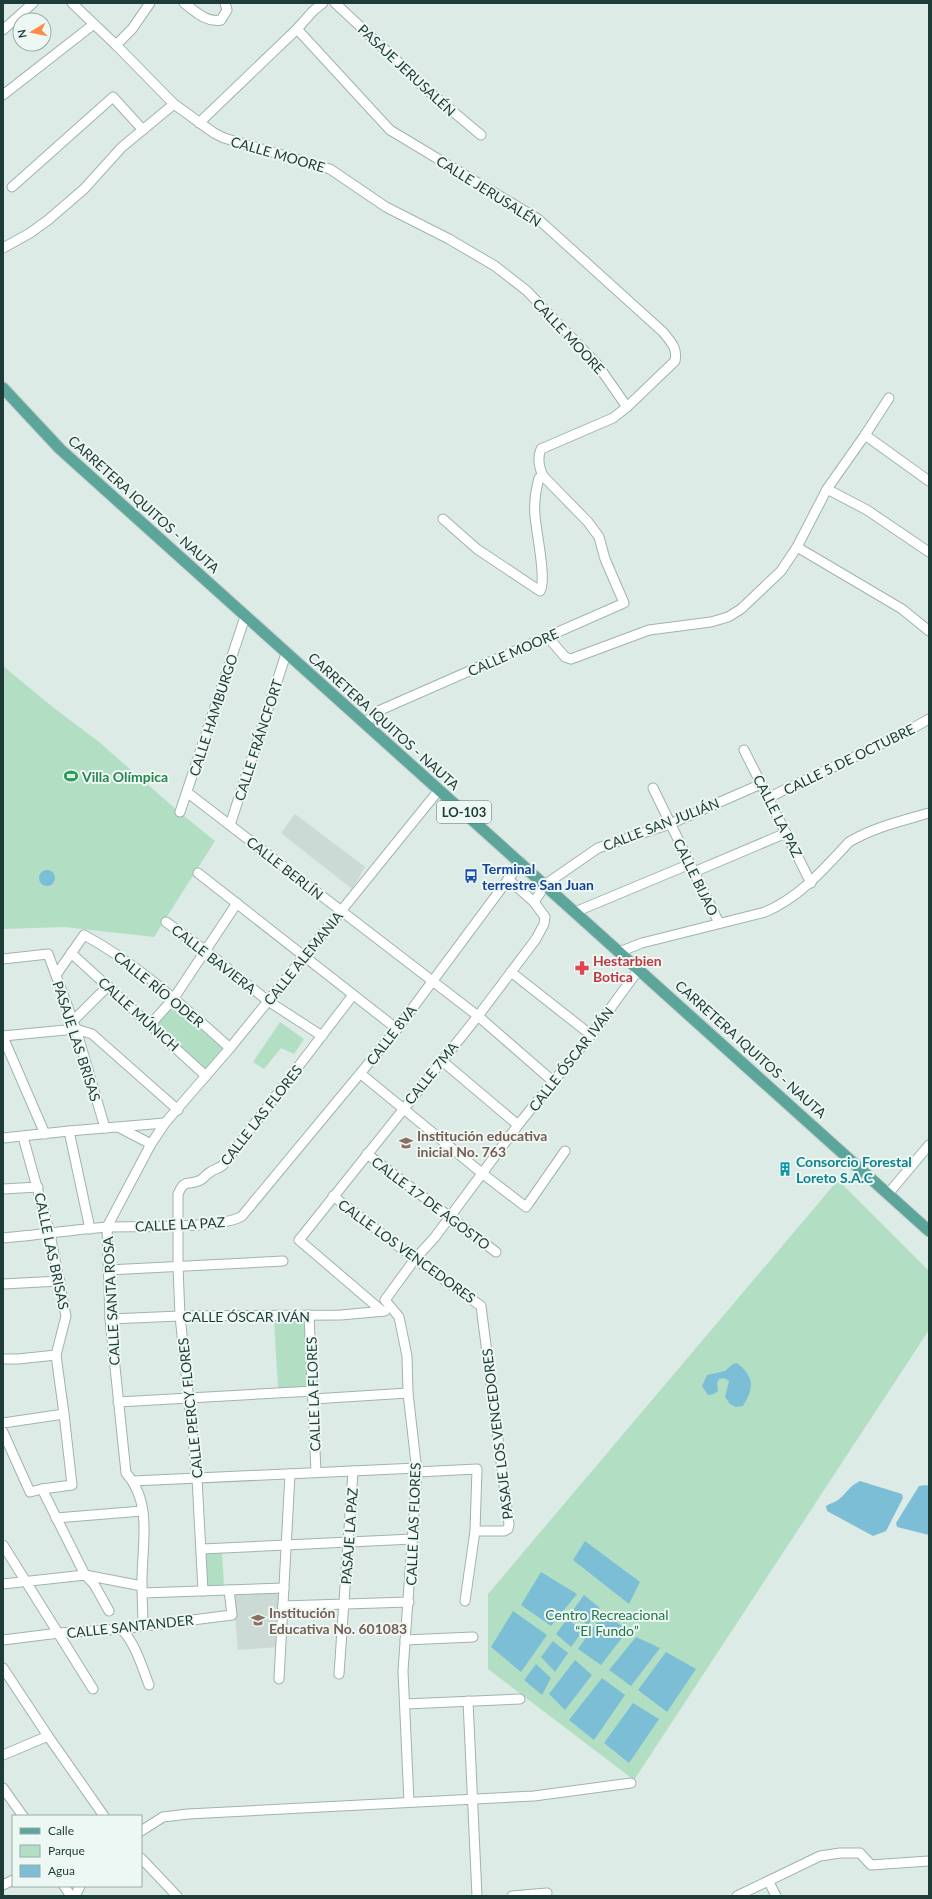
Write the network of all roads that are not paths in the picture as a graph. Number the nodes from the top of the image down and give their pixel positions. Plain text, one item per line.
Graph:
1 (33, 3) edge
2 (72, 3) edge
3 (150, 3) edge
4 (184, 3) edge
5 (225, 3) edge
6 (323, 3) edge
7 (335, 3) edge
8 (94, 24) junction
9 (297, 29) junction
10 (3, 30) edge
11 (116, 45) junction
12 (3, 95) edge
13 (174, 104) junction
14 (199, 122) junction
15 (143, 130) junction
16 (481, 136) dead end
17 (12, 187) dead end
18 (3, 248) edge
19 (3, 388) edge
20 (889, 398) dead end
21 (627, 407) junction
22 (865, 435) junction
23 (543, 476) junction
24 (929, 481) edge
25 (827, 489) junction
26 (442, 519) dead end
27 (798, 547) junction
28 (929, 552) edge
29 (245, 617) junction
30 (929, 631) edge
31 (548, 637) junction
32 (286, 654) junction
33 (929, 719) edge
34 (365, 724) junction
35 (744, 750) dead end
36 (761, 784) junction
37 (653, 788) dead end
38 (439, 790) junction
39 (188, 793) junction
40 (768, 798) junction
41 (180, 812) dead end
42 (929, 813) edge
43 (670, 824) junction
44 (230, 825) junction
45 (786, 833) junction
46 (521, 862) junction
47 (692, 868) junction
48 (198, 873) dead end
49 (508, 879) junction
50 (811, 883) junction
51 (546, 884) junction
52 (534, 902) junction
53 (237, 903) junction
54 (341, 911) junction
55 (575, 912) junction
56 (166, 922) dead end
57 (719, 923) junction
58 (206, 951) junction
59 (619, 952) junction
60 (71, 953) junction
61 (304, 956) junction
62 (3, 959) edge
63 (639, 969) junction
64 (511, 972) junction
65 (56, 975) junction
66 (432, 981) junction
67 (108, 986) junction
68 (353, 995) junction
69 (174, 998) junction
70 (268, 1001) junction
71 (478, 1016) junction
72 (74, 1025) junction
73 (150, 1025) junction
74 (397, 1029) junction
75 (3, 1036) edge
76 (322, 1036) junction
77 (591, 1036) junction
78 (230, 1048) junction
79 (441, 1060) junction
80 (361, 1074) junction
81 (206, 1076) junction
82 (555, 1083) junction
83 (403, 1109) junction
84 (178, 1110) junction
85 (165, 1123) junction
86 (518, 1125) junction
87 (119, 1127) junction
88 (105, 1128) junction
89 (69, 1130) junction
90 (45, 1134) junction
91 (23, 1137) junction
92 (3, 1138) edge
93 (152, 1144) junction
94 (929, 1145) edge
95 (565, 1151) dead end
96 (367, 1154) junction
97 (483, 1174) junction
98 (38, 1187) junction
99 (3, 1189) edge
100 (888, 1194) junction
101 (333, 1196) junction
102 (253, 1201) joint
103 (449, 1218) junction
104 (177, 1225) junction
105 (108, 1227) junction
106 (90, 1229) junction
107 (929, 1231) edge
108 (50, 1234) junction
109 (3, 1238) edge
110 (496, 1252) dead end
111 (415, 1259) junction
112 (283, 1261) dead end
113 (178, 1267) junction
114 (108, 1270) junction
115 (60, 1281) junction
116 (3, 1284) edge
117 (385, 1300) joint
118 (481, 1306) joint
119 (394, 1310) junction
120 (382, 1311) junction
121 (309, 1315) junction
122 (180, 1316) junction
123 (110, 1319) junction
124 (56, 1355) junction
125 (3, 1359) edge
126 (408, 1393) junction
127 (313, 1395) junction
128 (189, 1398) junction
129 (118, 1402) junction
130 (64, 1414) junction
131 (3, 1423) edge
132 (3, 1432) edge
133 (417, 1470) junction
134 (353, 1471) junction
135 (316, 1472) junction
136 (290, 1474) junction
137 (197, 1478) junction
138 (133, 1481) junction
139 (42, 1489) junction
140 (142, 1511) junction
141 (56, 1518) junction
142 (474, 1531) junction
143 (413, 1539) junction
144 (348, 1542) junction
145 (3, 1545) edge
146 (286, 1545) junction
147 (202, 1549) junction
148 (85, 1575) junction
149 (24, 1581) junction
150 (3, 1584) edge
151 (284, 1588) junction
152 (142, 1590) junction
153 (228, 1590) junction
154 (203, 1591) junction
155 (465, 1601) dead end
156 (409, 1602) junction
157 (344, 1604) junction
158 (283, 1606) junction
159 (109, 1611) dead end
160 (143, 1626) junction
161 (120, 1629) junction
162 (59, 1633) junction
163 (473, 1637) dead end
164 (3, 1640) edge
165 (405, 1640) junction
166 (3, 1668) edge
167 (339, 1674) dead end
168 (280, 1680) dead end
169 (149, 1685) dead end
170 (93, 1689) dead end
171 (520, 1699) dead end
172 (468, 1701) junction
173 (405, 1704) junction
174 (48, 1736) junction
175 (3, 1755) edge
176 (631, 1783) dead end
177 (3, 1788) edge
178 (472, 1799) junction
179 (409, 1802) junction
180 (22, 1815) edge
181 (103, 1815) edge
182 (142, 1831) edge
183 (142, 1859) edge
184 (929, 1861) edge
185 (12, 1880) edge
186 (769, 1882) junction
187 (3, 1885) edge
188 (65, 1887) edge
189 (80, 1887) edge
190 (547, 1893) dead end
191 (71, 1896) edge
192 (75, 1896) edge
193 (177, 1896) edge
194 (477, 1896) edge
195 (512, 1896) edge
196 (738, 1896) edge
197 (776, 1896) edge

1 - 10 street
2 - 8 street, CALLE MOORE
3 - 11 street
4 - 5 street
6 - 9 street
7 - 16 street, PASAJE JERUSALÉN
8 - 11 street, CALLE MOORE
8 - 12 street
9 - 14 street
9 - 21 street, CALLE JERUSALÉN
11 - 13 street, CALLE MOORE
13 - 14 street, CALLE MOORE
13 - 15 street
14 - 21 street, CALLE MOORE
15 - 17 street
15 - 18 street
19 - 29 main road, CARRETERA IQUITOS - NAUTA / LO-103
20 - 22 street
21 - 23 street
22 - 24 street
22 - 25 street
23 - 26 street
23 - 31 street, CALLE MOORE
25 - 27 street
25 - 28 street
27 - 30 street
27 - 31 street
29 - 32 main road, CARRETERA IQUITOS - NAUTA / LO-103
29 - 39 street, CALLE HAMBURGO
31 - 34 street, CALLE MOORE
32 - 34 main road, CARRETERA IQUITOS - NAUTA / LO-103
32 - 44 street, CALLE FRÁNCFORT
33 - 40 street, CALLE 5 DE OCTUBRE
34 - 38 main road, CARRETERA IQUITOS - NAUTA / LO-103
35 - 36 street, CALLE LA PAZ
36 - 40 street, CALLE LA PAZ
36 - 43 street, CALLE SAN JULIÁN
37 - 43 street, CALLE BIJAO
38 - 46 main road, CARRETERA IQUITOS - NAUTA / LO-103
38 - 54 street, CALLE ALEMANIA
39 - 41 street, CALLE HAMBURGO
39 - 44 street, CALLE BERLÍN
40 - 45 street, CALLE LA PAZ
42 - 50 street
43 - 47 street, CALLE BIJAO
43 - 51 street, CALLE SAN JULIÁN
44 - 54 street, CALLE BERLÍN
45 - 47 street
45 - 50 street, CALLE LA PAZ
46 - 49 street, CALLE 8VA
46 - 51 main road, CARRETERA IQUITOS - NAUTA / LO-103
47 - 55 street
47 - 57 street, CALLE BIJAO
48 - 53 street
49 - 52 street, CALLE 7MA
49 - 66 street, CALLE 8VA
50 - 57 street
51 - 52 street
51 - 55 main road, CARRETERA IQUITOS - NAUTA / LO-103
52 - 64 street, CALLE 7MA
53 - 58 street
53 - 61 street
54 - 61 street, CALLE ALEMANIA
54 - 66 street, CALLE BERLÍN
55 - 59 main road, CARRETERA IQUITOS - NAUTA / LO-103
56 - 58 street, CALLE BAVIERA
57 - 59 street
58 - 69 street
58 - 70 street, CALLE BAVIERA
59 - 63 main road, CARRETERA IQUITOS - NAUTA / LO-103
60 - 65 street
60 - 67 street, CALLE MÚNICH
60 - 69 street, CALLE RÍO ODER
61 - 68 street
61 - 70 street, CALLE ALEMANIA
62 - 65 street, PASAJE LAS BRISAS
63 - 77 street, CALLE ÓSCAR IVÁN
63 - 100 main road, CARRETERA IQUITOS - NAUTA / LO-103
64 - 71 street, CALLE 7MA
64 - 77 street
65 - 72 street, PASAJE LAS BRISAS
66 - 71 street, CALLE BERLÍN
66 - 74 street, CALLE 8VA
67 - 72 street
67 - 73 street, CALLE MÚNICH
68 - 74 street
68 - 76 street, CALLE LAS FLORES
69 - 73 street
69 - 78 street, CALLE RÍO ODER
70 - 76 street, CALLE BAVIERA
70 - 78 street, CALLE ALEMANIA
71 - 79 street, CALLE 7MA
71 - 82 street, CALLE BERLÍN
72 - 75 street
72 - 84 street
72 - 88 street, PASAJE LAS BRISAS
73 - 81 street, CALLE MÚNICH
74 - 80 street, CALLE 8VA
75 - 90 street
76 - 104 street, CALLE LAS FLORES
77 - 82 street, CALLE ÓSCAR IVÁN
78 - 81 street, CALLE ALEMANIA
79 - 83 street, CALLE 7MA
79 - 86 street
80 - 83 street
80 - 102 street, CALLE 8VA
81 - 84 street, CALLE ALEMANIA
82 - 86 street, CALLE ÓSCAR IVÁN
83 - 96 street, CALLE 7MA
83 - 97 street
84 - 85 street, CALLE ALEMANIA
85 - 87 street
85 - 93 street, CALLE SANTA ROSA
86 - 97 street, CALLE ÓSCAR IVÁN
87 - 88 street
87 - 93 street
88 - 89 street
89 - 90 street
89 - 106 street
90 - 91 street
91 - 92 street
91 - 98 street, CALLE LAS BRISAS
93 - 105 street, CALLE SANTA ROSA
94 - 100 street
95 - 97 street
96 - 101 street, CALLE 7MA
96 - 103 street, CALLE 17 DE AGOSTO
97 - 103 street, CALLE ÓSCAR IVÁN
98 - 99 street
98 - 108 street, CALLE LAS BRISAS
100 - 107 main road, CARRETERA IQUITOS - NAUTA / LO-103
101 - 111 street, CALLE LOS VENCEDORES
101 - 120 street, CALLE 7MA
102 - 104 street, CALLE LA PAZ
103 - 110 street, CALLE 17 DE AGOSTO
103 - 111 street, CALLE ÓSCAR IVÁN
104 - 105 street, CALLE LA PAZ
104 - 113 street, CALLE PERCY FLORES
105 - 106 street, CALLE LA PAZ
105 - 114 street, CALLE SANTA ROSA
106 - 108 street, CALLE LA PAZ
108 - 109 street, CALLE LA PAZ
108 - 115 street, CALLE LAS BRISAS
111 - 117 street, CALLE ÓSCAR IVÁN
111 - 118 street, CALLE LOS VENCEDORES
112 - 113 street
113 - 114 street
113 - 122 street, CALLE PERCY FLORES
114 - 123 street, CALLE SANTA ROSA
115 - 116 street
115 - 124 street, CALLE LAS BRISAS
117 - 119 street, CALLE LAS FLORES
118 - 142 street, PASAJE LOS VENCEDORES
119 - 120 street, CALLE ÓSCAR IVÁN
119 - 126 street, CALLE LAS FLORES
120 - 121 street, CALLE ÓSCAR IVÁN
121 - 122 street, CALLE ÓSCAR IVÁN
121 - 127 street, CALLE LA FLORES
122 - 123 street, CALLE ÓSCAR IVÁN
122 - 128 street, CALLE PERCY FLORES
123 - 129 street, CALLE SANTA ROSA
124 - 125 street
124 - 130 street, CALLE LAS BRISAS
126 - 127 street
126 - 133 street, CALLE LAS FLORES
127 - 128 street
127 - 135 street, CALLE LA FLORES
128 - 129 street
128 - 137 street, CALLE PERCY FLORES
129 - 138 street, CALLE SANTA ROSA
130 - 131 street
130 - 139 street, CALLE LAS BRISAS
132 - 139 street
133 - 134 street
133 - 142 street
133 - 143 street, CALLE LAS FLORES
134 - 135 street
134 - 144 street, PASAJE LA PAZ
135 - 136 street
136 - 137 street
136 - 146 street
137 - 138 street
137 - 147 street, CALLE PERCY FLORES
138 - 140 street, CALLE SANTA ROSA
139 - 141 street
140 - 141 street
140 - 152 street, CALLE SANTA ROSA
141 - 148 street
142 - 155 street
143 - 144 street
143 - 156 street, CALLE LAS FLORES
144 - 146 street
144 - 157 street, PASAJE LA PAZ
145 - 149 street
146 - 147 street
146 - 151 street
147 - 154 street, CALLE PERCY FLORES
148 - 149 street
148 - 152 street
148 - 159 street
149 - 150 street
149 - 162 street
151 - 153 street
151 - 158 street
152 - 154 street
152 - 160 street, CALLE SANTA ROSA
153 - 154 street
153 - 160 street, CALLE SANTANDER
156 - 157 street
156 - 165 street, CALLE LAS FLORES
157 - 158 street
157 - 167 street, PASAJE LA PAZ
158 - 168 street
160 - 161 street, CALLE SANTANDER
161 - 162 street, CALLE SANTANDER
161 - 169 street
162 - 164 street, CALLE SANTANDER
162 - 170 street
163 - 165 street
165 - 173 street, CALLE LAS FLORES
166 - 174 street
171 - 172 street
172 - 173 street
172 - 178 street
173 - 179 street, CALLE LAS FLORES
174 - 175 street
174 - 181 street
176 - 178 street
177 - 180 street
178 - 179 street
178 - 194 street
179 - 182 street
183 - 193 street
184 - 186 street
185 - 187 street
186 - 196 street
186 - 197 street
188 - 191 street
189 - 192 street
190 - 195 street

